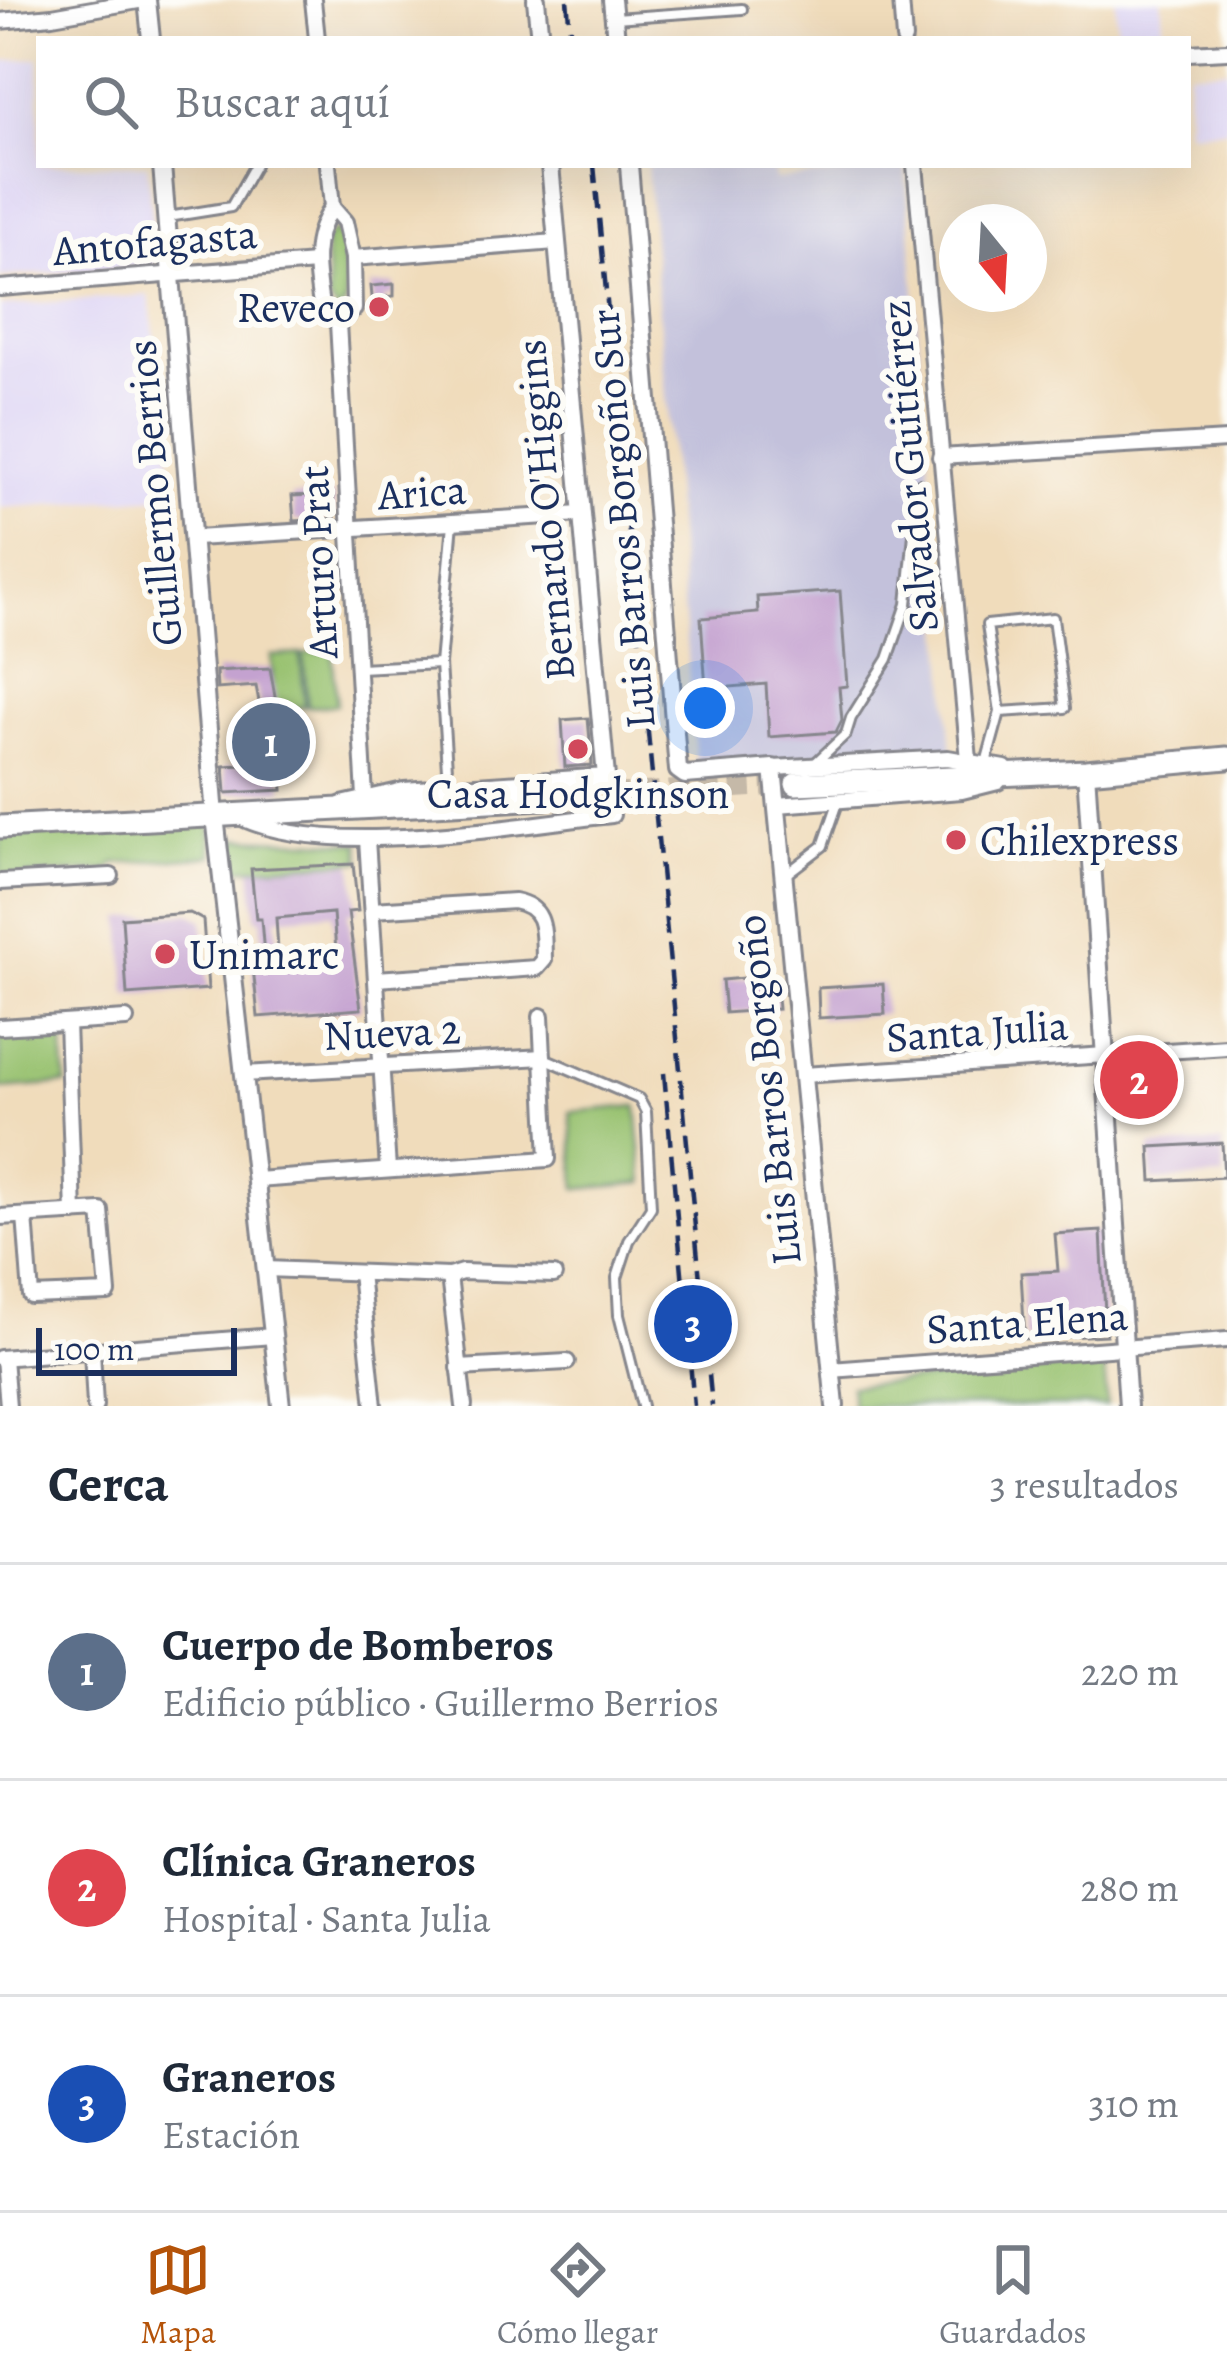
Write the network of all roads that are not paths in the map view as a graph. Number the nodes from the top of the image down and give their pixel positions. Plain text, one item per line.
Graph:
1 (145, 0) edge
2 (313, 0) edge
3 (536, 0) edge
4 (902, 0) edge
5 (51, 8) edge
6 (613, 9) edge
7 (742, 9) dead end
8 (0, 21) edge
9 (151, 36) edge
10 (317, 36) edge
11 (539, 36) edge
12 (904, 36) edge
13 (1227, 51) edge
14 (1191, 53) edge
15 (162, 168) edge
16 (253, 168) edge
17 (328, 168) edge
18 (550, 168) edge
19 (629, 168) edge
20 (915, 168) edge
21 (332, 207) junction
22 (166, 217) junction
23 (556, 242) junction
24 (352, 258) junction
25 (315, 263) junction
26 (171, 271) junction
27 (0, 288) edge
28 (338, 323) junction
29 (1227, 440) edge
30 (940, 458) junction
31 (919, 484) dead end
32 (581, 514) junction
33 (453, 523) junction
34 (349, 530) junction
35 (195, 538) junction
36 (440, 664) junction
37 (357, 668) junction
38 (1000, 712) junction
39 (1227, 758) edge
40 (969, 760) junction
41 (986, 764) junction
42 (812, 766) junction
43 (773, 768) junction
44 (1086, 771) junction
45 (1227, 771) edge
46 (1028, 772) junction
47 (796, 784) tunnel mouth
48 (449, 789) junction
49 (548, 790) junction
50 (365, 797) junction
51 (839, 800) junction
52 (777, 805) junction
53 (322, 812) junction
54 (612, 814) dead end
55 (225, 815) junction
56 (555, 820) junction
57 (0, 827) edge
58 (367, 839) junction
59 (111, 876) dead end
60 (784, 876) junction
61 (0, 883) edge
62 (372, 910) junction
63 (376, 979) junction
64 (541, 1016) dead end
65 (126, 1019) dead end
66 (67, 1023) junction
67 (0, 1027) edge
68 (1227, 1047) edge
69 (1105, 1055) junction
70 (543, 1057) junction
71 (382, 1066) junction
72 (244, 1074) junction
73 (803, 1075) junction
74 (388, 1171) junction
75 (256, 1180) junction
76 (74, 1213) junction
77 (25, 1216) junction
78 (0, 1217) edge
79 (266, 1269) junction
80 (360, 1273) junction
81 (554, 1275) dead end
82 (449, 1276) junction
83 (273, 1336) junction
84 (1227, 1340) edge
85 (1124, 1347) junction
86 (92, 1352) junction
87 (2, 1358) edge
88 (567, 1362) dead end
89 (460, 1368) junction
90 (831, 1370) junction
91 (8, 1406) edge
92 (95, 1406) edge
93 (281, 1406) edge
94 (374, 1406) edge
95 (464, 1406) edge
96 (642, 1406) edge
97 (835, 1406) edge
98 (1128, 1406) edge

1 - 5 street
1 - 9 street
2 - 10 street
3 - 11 street
4 - 12 street
5 - 8 street
6 - 7 lane
13 - 14 street
15 - 22 street, Guillermo Berrios
16 - 22 lane
17 - 21 street, Arturo Prat
18 - 23 street, Bernardo O'Higgins
19 - 43 street, Luis Barros Borgoño Sur
20 - 30 street, Salvador Guitiérrez
21 - 24 street, Arturo Prat
21 - 25 street, Arturo Prat
22 - 26 street, Guillermo Berrios
23 - 24 street
23 - 32 street, Bernardo O'Higgins
24 - 28 street, Arturo Prat
25 - 26 street, Antofagasta
25 - 28 street, Arturo Prat
26 - 27 street, Antofagasta
26 - 35 street, Guillermo Berrios
28 - 34 street, Arturo Prat
29 - 30 street
30 - 40 street, Salvador Guitiérrez
31 - 42 lane
32 - 33 street, Arica
32 - 49 street, Bernardo O'Higgins
33 - 34 street, Arica
33 - 36 lane
34 - 35 street, Arica
34 - 37 street, Arturo Prat
35 - 55 street, Guillermo Berrios
36 - 37 lane
36 - 48 lane
37 - 50 street, Arturo Prat
38 - 38 lane
38 - 41 lane
39 - 44 main road
40 - 41 street
40 - 42 street
41 - 46 street
42 - 43 street
43 - 52 street, Luis Barros Borgoño
44 - 45 main road
44 - 46 main road
44 - 69 street
46 - 47 main road
46 - 51 street
48 - 49 street, Bernardo O'Higgins
48 - 50 street, Bernardo O'Higgins
49 - 53 main road
49 - 56 street
50 - 53 street, Bernardo O'Higgins
51 - 52 street
51 - 60 lane
52 - 60 street, Luis Barros Borgoño
53 - 55 main road
54 - 56 street
55 - 57 main road
55 - 58 street
55 - 72 street, Guillermo Berrios
56 - 58 street
58 - 62 street
59 - 61 street
60 - 73 street, Luis Barros Borgoño
62 - 63 street
62 - 63 street
63 - 71 street
64 - 70 street
65 - 66 street
66 - 67 street
66 - 76 street
68 - 69 street, Santa Julia
69 - 73 street, Santa Julia
69 - 85 street
70 - 71 street, Nueva 2
70 - 74 street
70 - 96 lane
71 - 72 street, Nueva 2
71 - 74 street
72 - 75 street, Guillermo Berrios
73 - 90 street, Luis Barros Borgoño
74 - 75 street
75 - 79 street, Guillermo Berrios
76 - 77 street
76 - 77 street
77 - 78 street
79 - 80 street
79 - 83 street, Guillermo Berrios
80 - 82 street
80 - 94 street
81 - 82 street
82 - 89 street
83 - 86 street
83 - 93 street, Guillermo Berrios
84 - 85 street, Santa Elena
85 - 90 street, Santa Elena
85 - 98 street
86 - 87 street
86 - 92 street
87 - 91 street
88 - 89 street
89 - 95 street
90 - 97 street, Luis Barros Borgoño

